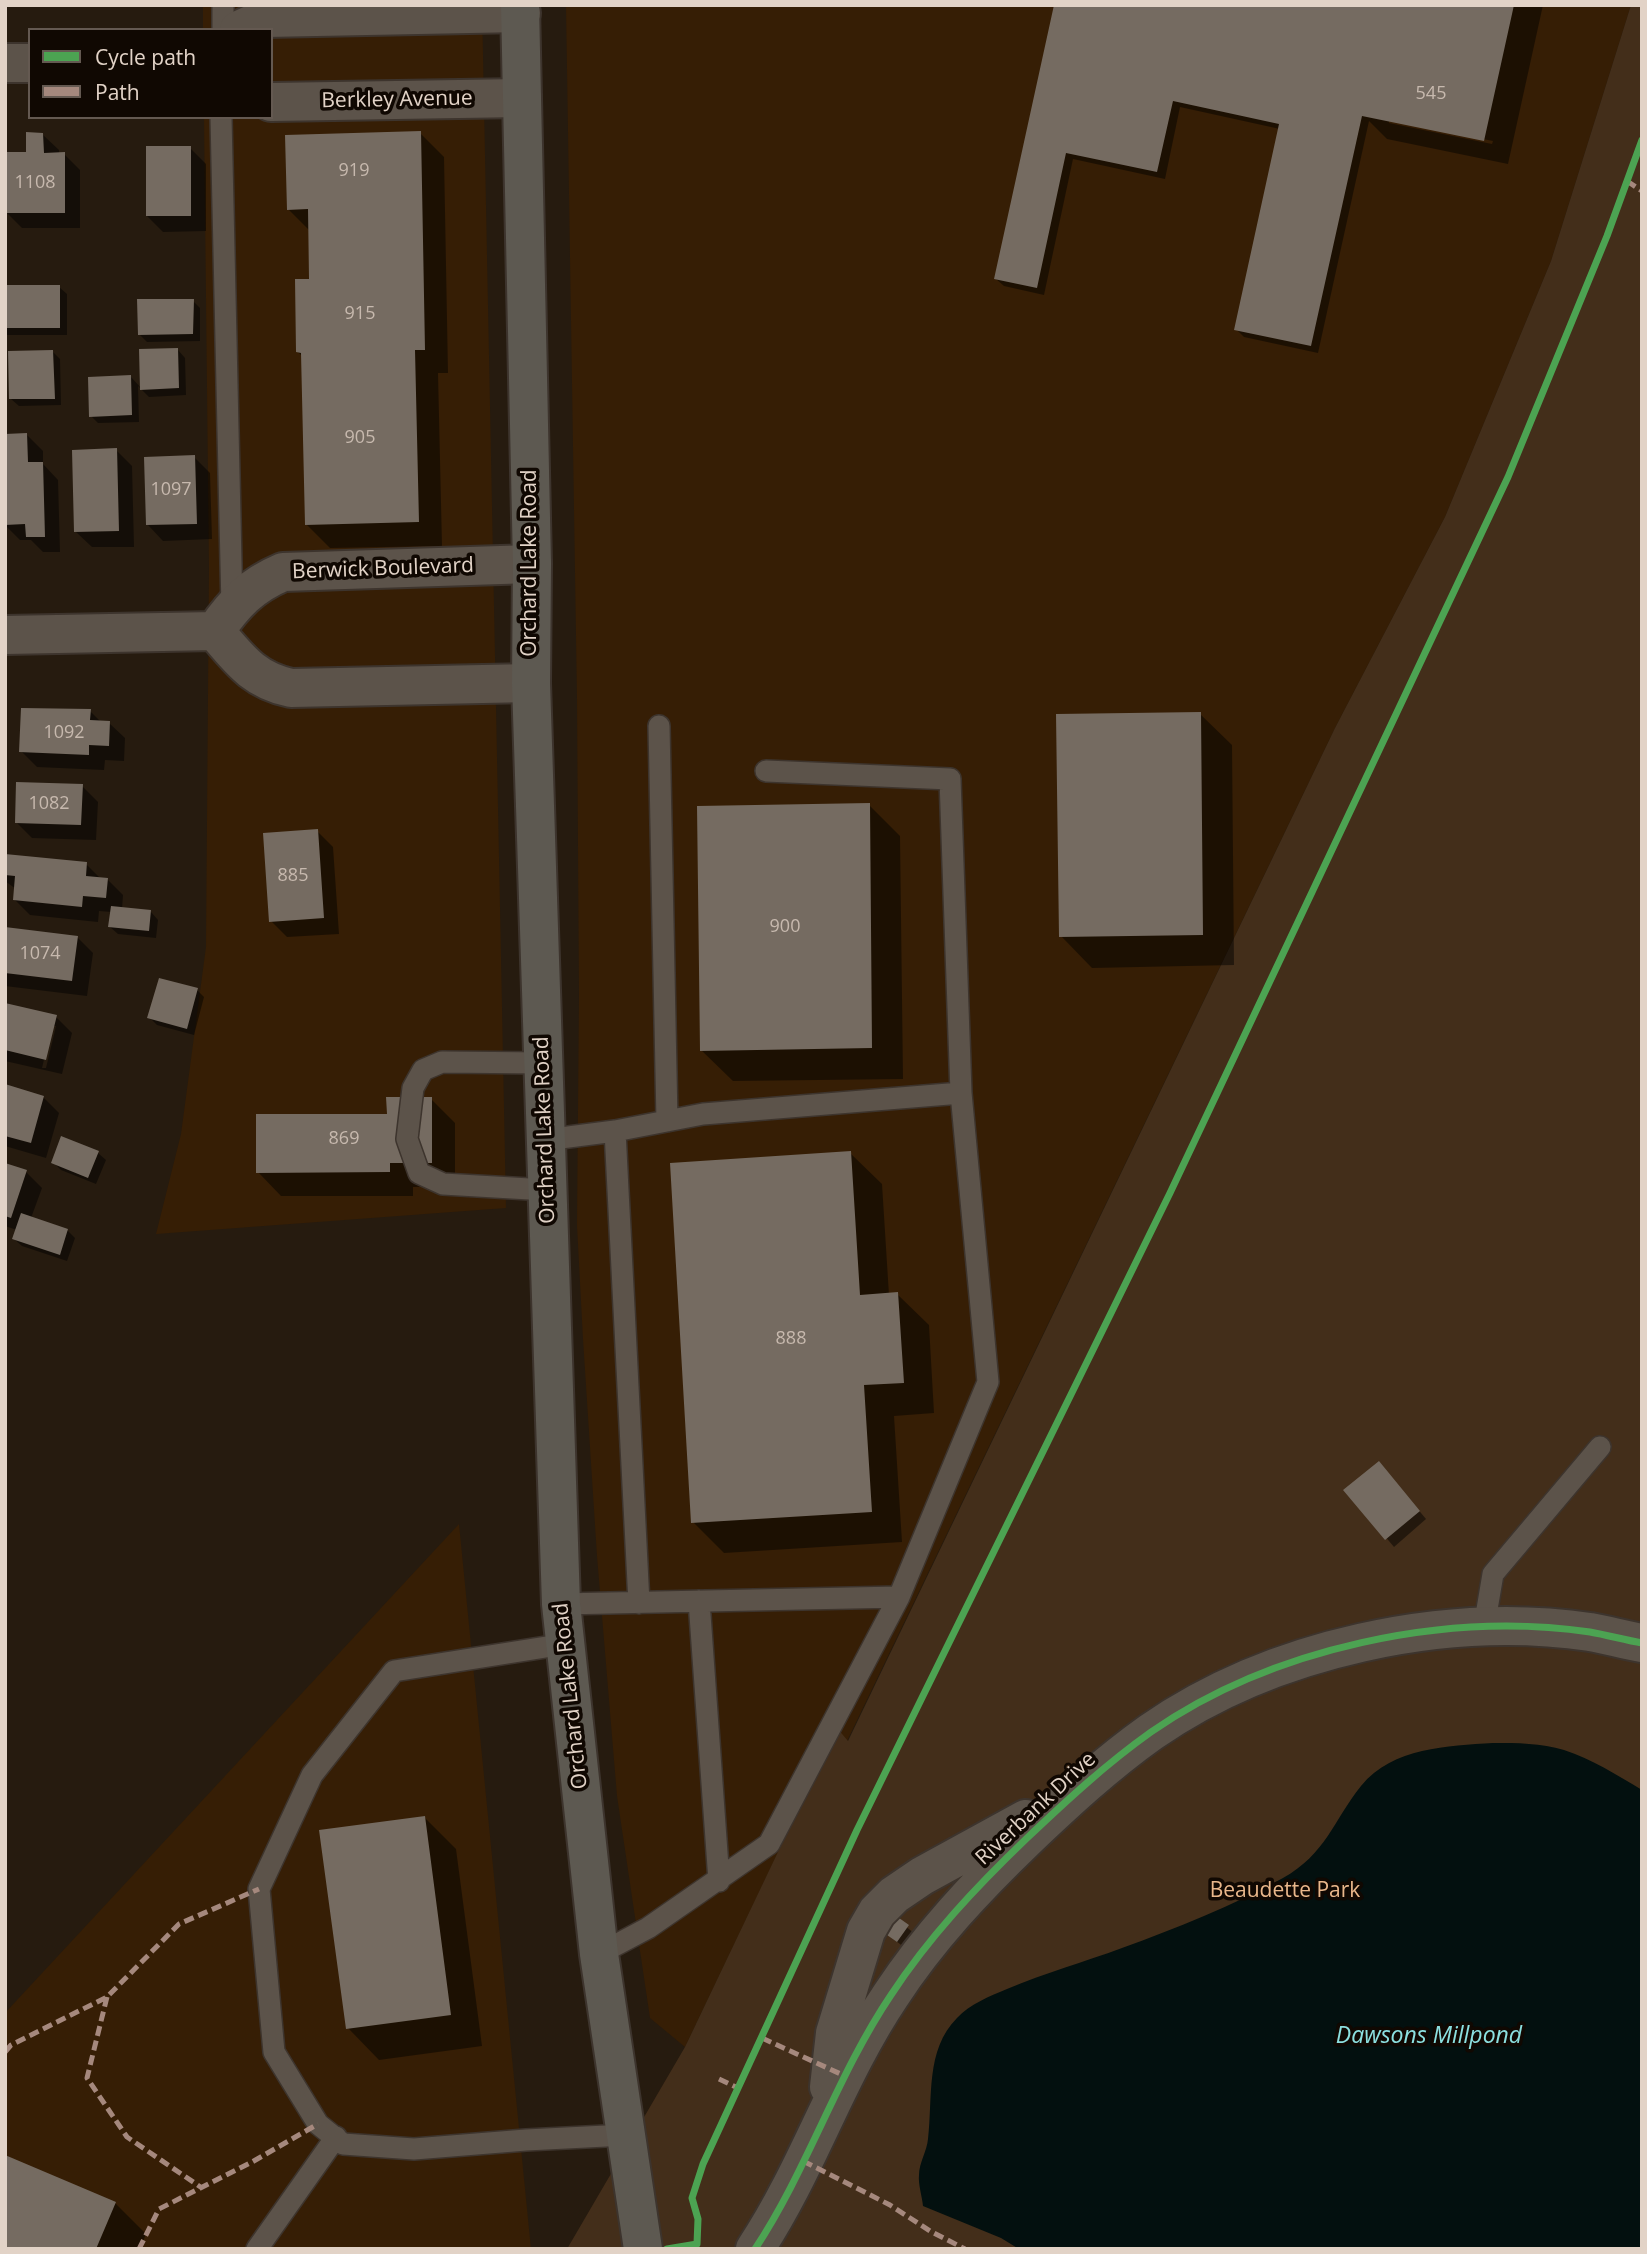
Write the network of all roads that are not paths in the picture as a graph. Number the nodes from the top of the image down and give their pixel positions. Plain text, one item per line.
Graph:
1 (223, 5) edge
2 (521, 9) edge
3 (223, 28) edge
4 (243, 28) edge
5 (5, 63) edge
6 (28, 63) edge
7 (522, 98) junction
8 (273, 102) edge
9 (221, 119) edge
10 (532, 564) junction
11 (223, 620) junction
12 (5, 635) edge
13 (531, 683) junction
14 (659, 726) dead end
15 (766, 771) dead end
16 (543, 1063) junction
17 (961, 1093) junction
18 (667, 1121) junction
19 (615, 1131) junction
20 (545, 1140) junction
21 (547, 1190) junction
22 (1600, 1447) dead end
23 (899, 1597) junction
24 (699, 1601) junction
25 (639, 1603) junction
26 (561, 1604) junction
27 (1484, 1627) junction
28 (1642, 1643) edge
29 (565, 1644) junction
30 (1079, 1788) junction
31 (719, 1881) junction
32 (599, 1954) junction
33 (827, 2112) junction
34 (626, 2135) junction
35 (335, 2137) junction
36 (257, 2249) edge
37 (643, 2249) edge
38 (755, 2249) edge

1 - 3 lane
2 - 4 street
2 - 7 main road, Orchard Lake Road
5 - 6 street
7 - 8 street, Berkley Avenue
7 - 10 main road, Orchard Lake Road
9 - 11 lane
10 - 11 street, Berwick Boulevard
10 - 13 main road, Orchard Lake Road
11 - 12 street
11 - 13 street
13 - 16 main road, Orchard Lake Road
14 - 18 lane
15 - 17 lane
16 - 20 main road, Orchard Lake Road
16 - 21 lane
17 - 18 lane
17 - 23 lane
18 - 19 lane
19 - 20 lane
19 - 25 lane
20 - 21 main road, Orchard Lake Road
21 - 26 main road, Orchard Lake Road
22 - 27 lane
23 - 24 lane
23 - 31 lane
24 - 25 lane
24 - 31 lane
25 - 26 lane
26 - 29 main road, Orchard Lake Road
27 - 28 street, Riverbank Drive
27 - 30 street, Riverbank Drive
29 - 32 main road, Orchard Lake Road
29 - 35 lane
30 - 33 street, Riverbank Drive
30 - 33 street, Riverbank Drive
31 - 32 lane
32 - 34 main road, Orchard Lake Road
33 - 38 street, Riverbank Drive
34 - 35 lane
34 - 37 main road, Orchard Lake Road
35 - 36 lane

